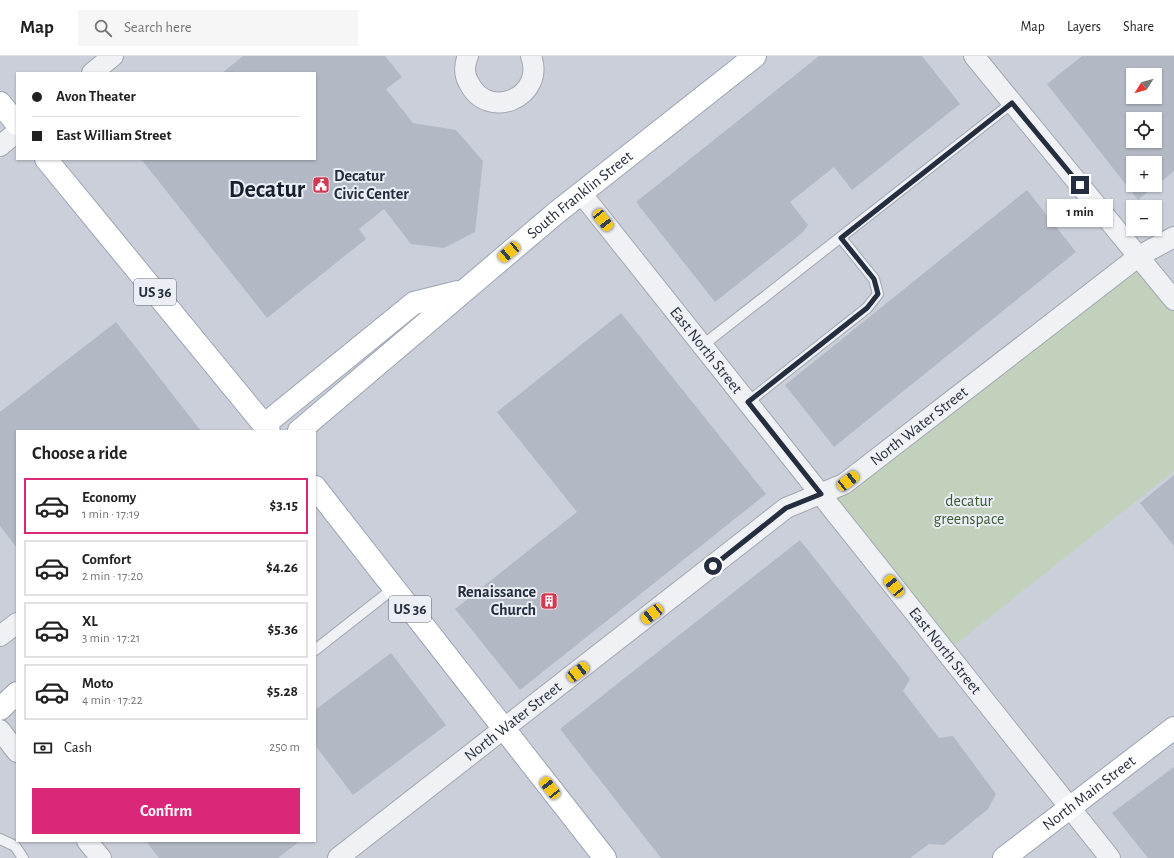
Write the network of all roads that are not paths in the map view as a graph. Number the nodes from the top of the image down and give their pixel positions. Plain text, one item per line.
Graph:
1 (113, 56) edge
2 (531, 56) edge
3 (755, 56) edge
4 (974, 56) edge
5 (465, 61) edge
6 (93, 72) edge
7 (0, 103) edge
8 (1012, 103) junction
9 (16, 123) edge
10 (16, 133) edge
11 (0, 146) edge
12 (47, 160) edge
13 (581, 193) junction
14 (1174, 237) edge
15 (841, 238) junction
16 (1139, 256) junction
17 (463, 291) junction
18 (1174, 300) edge
19 (703, 345) junction
20 (748, 402) junction
21 (263, 429) edge
22 (300, 430) edge
23 (316, 488) edge
24 (821, 494) junction
25 (394, 588) junction
26 (16, 624) edge
27 (0, 636) edge
28 (316, 649) edge
29 (16, 694) edge
30 (0, 709) edge
31 (1174, 728) edge
32 (0, 730) edge
33 (505, 730) junction
34 (16, 751) edge
35 (1070, 808) junction
36 (0, 839) edge
37 (88, 842) edge
38 (18, 843) edge
39 (23, 858) edge
40 (101, 858) edge
41 (338, 858) edge
42 (605, 858) edge
43 (1004, 858) edge
44 (1110, 858) edge

1 - 6 street
2 - 5 street
3 - 13 main road, South Franklin Street
4 - 8 street
7 - 9 main road
8 - 15 lane
8 - 16 street
10 - 11 street
12 - 21 main road, US 36
13 - 17 main road, South Franklin Street
13 - 19 street, East North Street
14 - 16 street, North Water Street
15 - 19 lane
15 - 20 lane
16 - 18 street
16 - 24 street, North Water Street
17 - 21 main road
17 - 22 main road, South Franklin Street
19 - 20 street, East North Street
20 - 24 street, East North Street
23 - 25 main road, US 36
24 - 33 street, North Water Street
24 - 35 street, East North Street
25 - 28 lane
25 - 33 main road, US 36
26 - 27 street
29 - 30 main road
31 - 35 main road, North Main Street
32 - 34 street
33 - 41 street, North Water Street
33 - 42 main road, US 36
35 - 43 main road, North Main Street
35 - 44 street, East North Street
36 - 38 lane
37 - 40 street
38 - 39 lane

